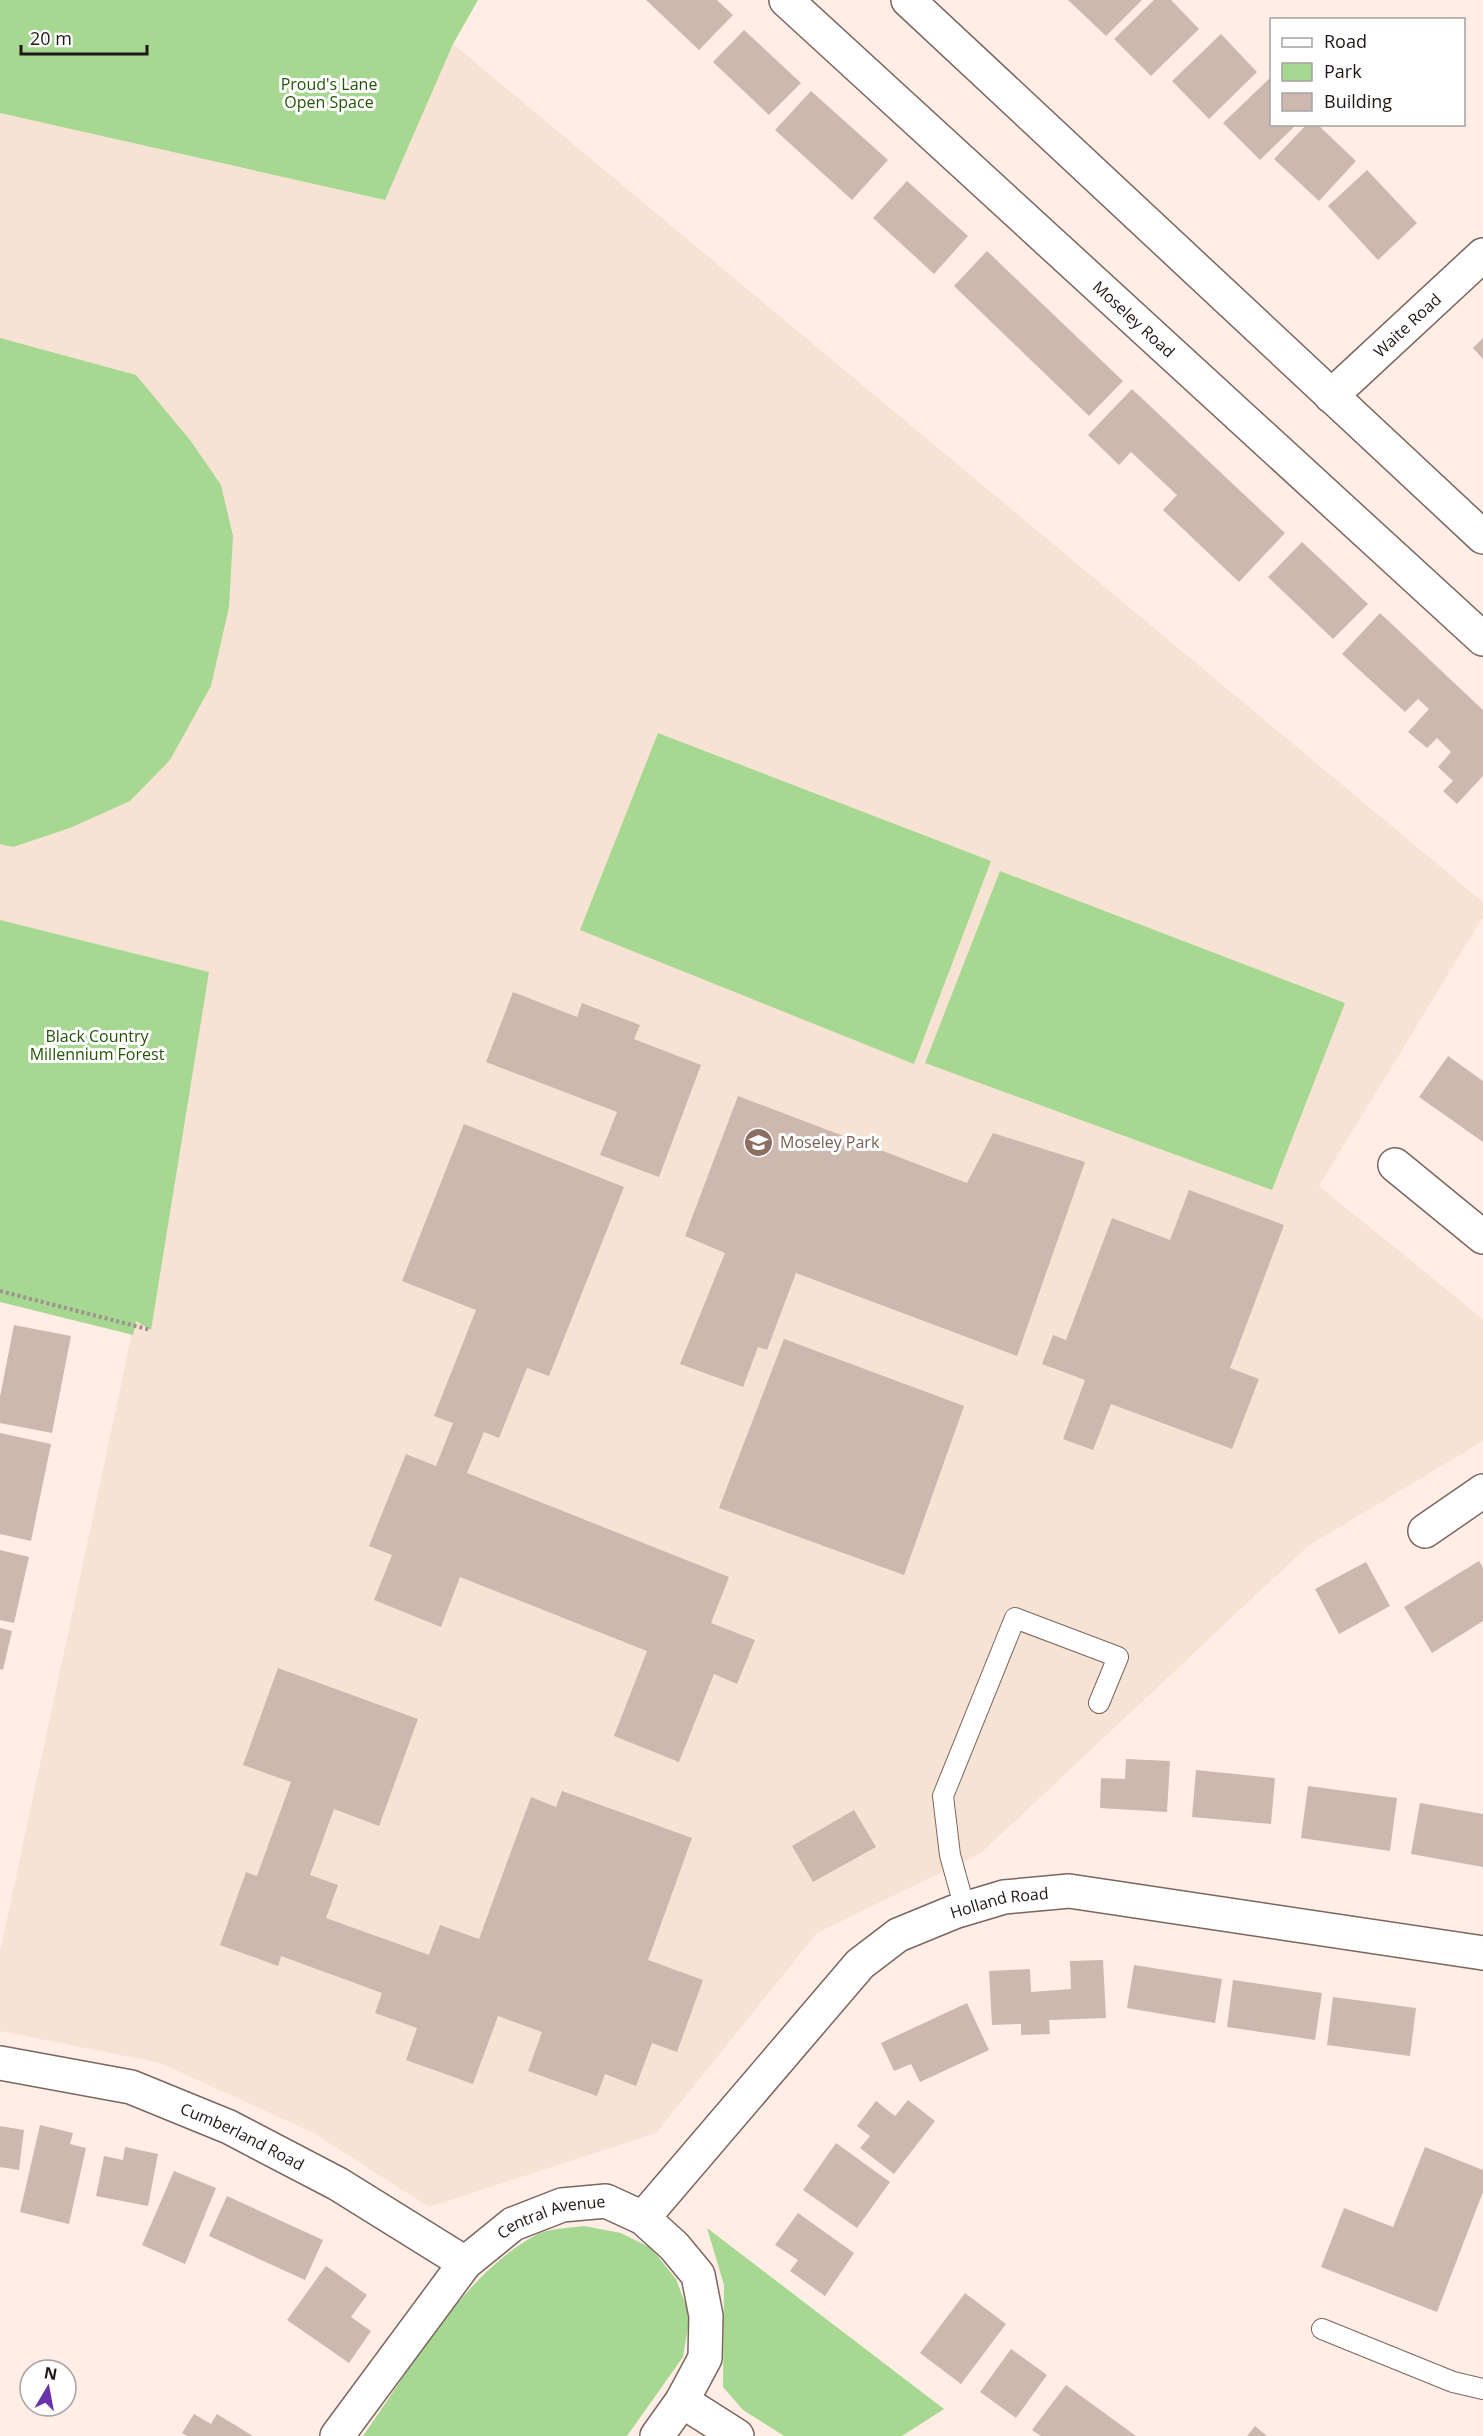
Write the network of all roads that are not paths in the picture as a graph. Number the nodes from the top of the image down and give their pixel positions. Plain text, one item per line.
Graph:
1 (786, 0) edge
2 (908, 0) edge
3 (1483, 255) edge
4 (1330, 396) junction
5 (1483, 537) edge
6 (1483, 639) edge
7 (1395, 1165) dead end
8 (1483, 1237) edge
9 (1483, 1491) edge
10 (1425, 1531) dead end
11 (1099, 1703) dead end
12 (965, 1909) junction
13 (1483, 1953) edge
14 (0, 2063) edge
15 (643, 2218) junction
16 (465, 2263) junction
17 (1322, 2330) dead end
18 (1483, 2390) edge
19 (682, 2401) junction
20 (337, 2436) edge
21 (657, 2436) edge
22 (736, 2436) edge

1 - 6 street, Moseley Road
2 - 4 street
3 - 4 street, Waite Road
4 - 5 street
7 - 8 street
9 - 10 street
11 - 12 lane
12 - 13 street, Holland Road
12 - 15 street, Holland Road
14 - 16 street, Cumberland Road
15 - 16 street, Central Avenue
15 - 19 street, Central Avenue
16 - 20 street, Central Avenue
17 - 18 lane
19 - 21 street, Central Avenue
19 - 22 street

